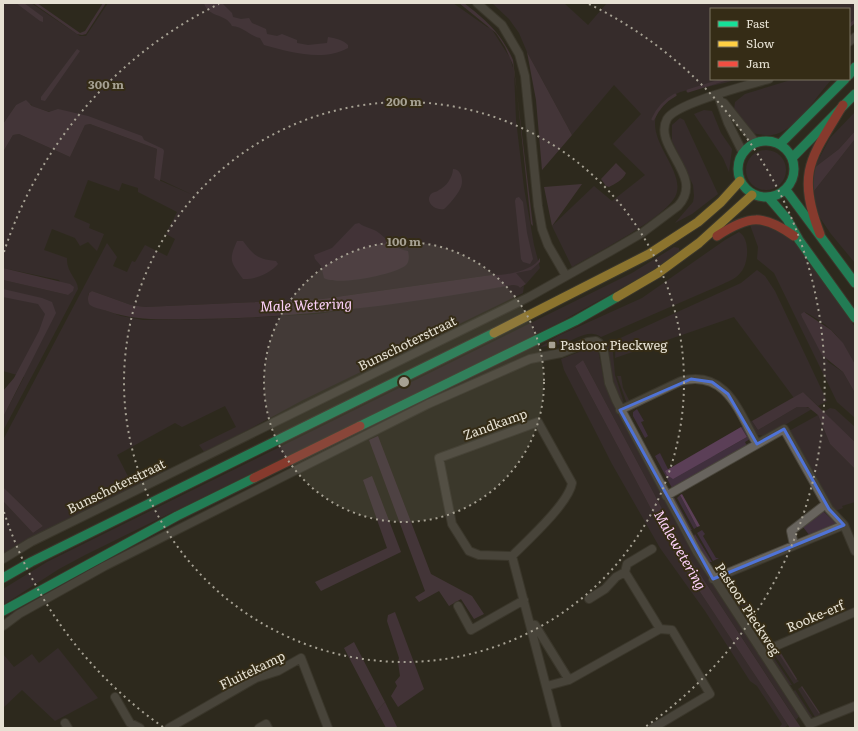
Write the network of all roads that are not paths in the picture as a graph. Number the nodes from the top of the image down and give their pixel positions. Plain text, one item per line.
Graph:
1 (477, 3) edge
2 (766, 80) edge
3 (844, 80) edge
4 (855, 94) edge
5 (718, 95) junction
6 (843, 105) junction
7 (756, 143) junction
8 (780, 144) junction
9 (743, 153) junction
10 (792, 158) junction
11 (740, 181) junction
12 (786, 190) junction
13 (752, 194) junction
14 (769, 198) junction
15 (820, 234) junction
16 (799, 240) junction
17 (699, 243) junction
18 (566, 276) junction
19 (855, 283) edge
20 (855, 318) edge
21 (620, 410) junction
22 (757, 444) junction
23 (666, 496) junction
24 (826, 504) junction
25 (844, 526) junction
26 (794, 545) junction
27 (652, 549) dead end
28 (855, 551) edge
29 (512, 556) junction
30 (3, 559) edge
31 (625, 572) junction
32 (3, 578) edge
33 (713, 579) junction
34 (589, 599) dead end
35 (524, 600) junction
36 (458, 606) dead end
37 (3, 612) edge
38 (855, 612) edge
39 (530, 624) junction
40 (3, 626) edge
41 (660, 629) junction
42 (762, 652) junction
43 (569, 680) junction
44 (546, 686) junction
45 (115, 697) dead end
46 (855, 706) edge
47 (811, 726) edge
48 (140, 728) edge
49 (169, 728) edge
50 (259, 728) edge
51 (268, 728) edge
52 (328, 728) edge
53 (556, 728) edge
54 (653, 728) edge

1 - 18 street
2 - 5 street, Bunschoterstraat
3 - 8 main road
4 - 6 main road
5 - 7 street
5 - 9 street
5 - 18 street, Bunschoterstraat
6 - 10 main road
6 - 15 main road
7 - 8 main road
7 - 9 main road
8 - 10 main road
9 - 11 main road
10 - 12 main road
11 - 13 main road
11 - 32 main road
12 - 14 main road
12 - 15 main road
13 - 14 main road
13 - 17 main road
14 - 16 main road
15 - 19 main road
16 - 17 main road
16 - 20 main road
17 - 37 main road
18 - 30 street, Bunschoterstraat
21 - 22 street
21 - 23 street, Pastoor Pieckweg
21 - 40 street, Pastoor Pieckweg
22 - 23 street
22 - 24 street
23 - 33 street, Pastoor Pieckweg
24 - 25 street
24 - 26 street
25 - 26 street
25 - 28 street
26 - 33 street
27 - 31 street
29 - 29 street, Zandkamp
29 - 35 street
31 - 34 street
31 - 41 street
33 - 42 street, Pastoor Pieckweg
35 - 36 street
35 - 39 street
38 - 42 street, Rooke-erf
39 - 43 street
39 - 44 street
41 - 43 street
41 - 54 street
42 - 47 street, Pastoor Pieckweg
43 - 44 street
44 - 53 street
45 - 48 street
46 - 47 street
49 - 52 street, Fluitekamp
50 - 51 street

